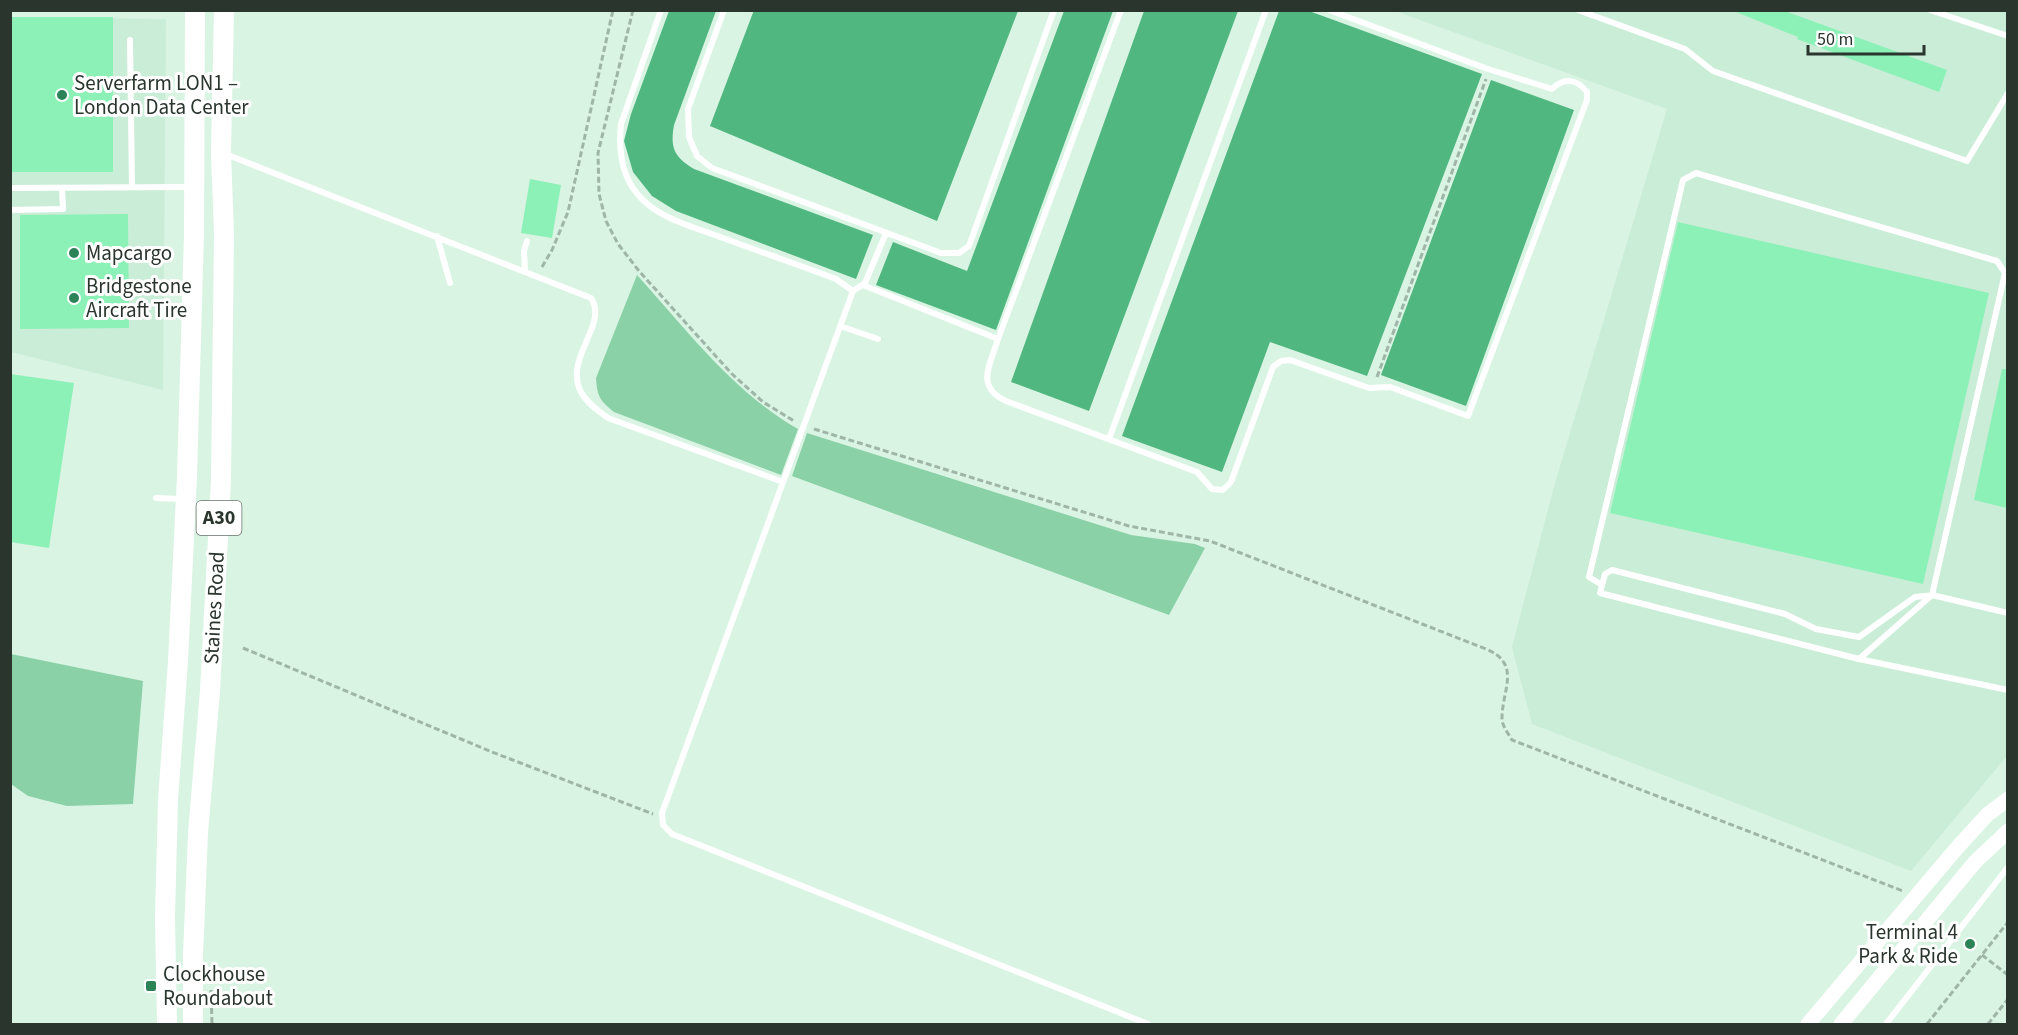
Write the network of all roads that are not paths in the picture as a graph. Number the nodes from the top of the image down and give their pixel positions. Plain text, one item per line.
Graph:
1 (195, 10) edge
2 (224, 10) edge
3 (662, 10) edge
4 (724, 10) edge
5 (1054, 10) edge
6 (1121, 10) edge
7 (1266, 10) edge
8 (1329, 10) edge
9 (1578, 10) edge
10 (1930, 10) edge
11 (2007, 36) edge
12 (130, 40) dead end
13 (2007, 93) edge
14 (221, 152) junction
15 (132, 187) junction
16 (194, 187) junction
17 (10, 188) edge
18 (62, 188) junction
19 (10, 210) edge
20 (886, 233) junction
21 (437, 236) junction
22 (527, 241) dead end
23 (525, 272) junction
24 (450, 283) dead end
25 (863, 285) junction
26 (853, 291) junction
27 (840, 326) junction
28 (878, 339) dead end
29 (998, 339) junction
30 (1109, 439) junction
31 (783, 482) junction
32 (156, 498) dead end
33 (186, 500) junction
34 (1602, 585) junction
35 (1932, 595) junction
36 (2007, 613) edge
37 (1859, 659) junction
38 (2007, 690) edge
39 (2007, 799) edge
40 (2007, 831) edge
41 (2007, 867) edge
42 (167, 1024) edge
43 (193, 1024) edge
44 (1148, 1024) edge
45 (1808, 1024) edge
46 (1841, 1024) edge
47 (1886, 1024) edge

1 - 16 highway, Staines Road / A30
2 - 14 highway, Staines Road / A30
3 - 26 lane
4 - 20 lane
5 - 20 lane
6 - 29 lane
7 - 30 lane
8 - 30 lane
9 - 13 lane
10 - 11 lane
12 - 15 lane
14 - 21 lane
14 - 43 highway, Staines Road / A30
15 - 16 lane
15 - 18 lane
16 - 33 highway, Staines Road / A30
17 - 18 lane
18 - 19 lane
20 - 25 lane
21 - 23 lane
21 - 24 lane
22 - 23 lane
23 - 31 lane
25 - 26 lane
25 - 29 lane
26 - 27 lane
27 - 28 lane
27 - 31 lane
29 - 30 lane
31 - 44 lane
32 - 33 lane
33 - 42 highway, Staines Road / A30
34 - 35 lane
34 - 35 lane
34 - 37 lane
35 - 36 lane
35 - 37 lane
37 - 38 lane
39 - 45 street
40 - 46 street
41 - 47 lane

